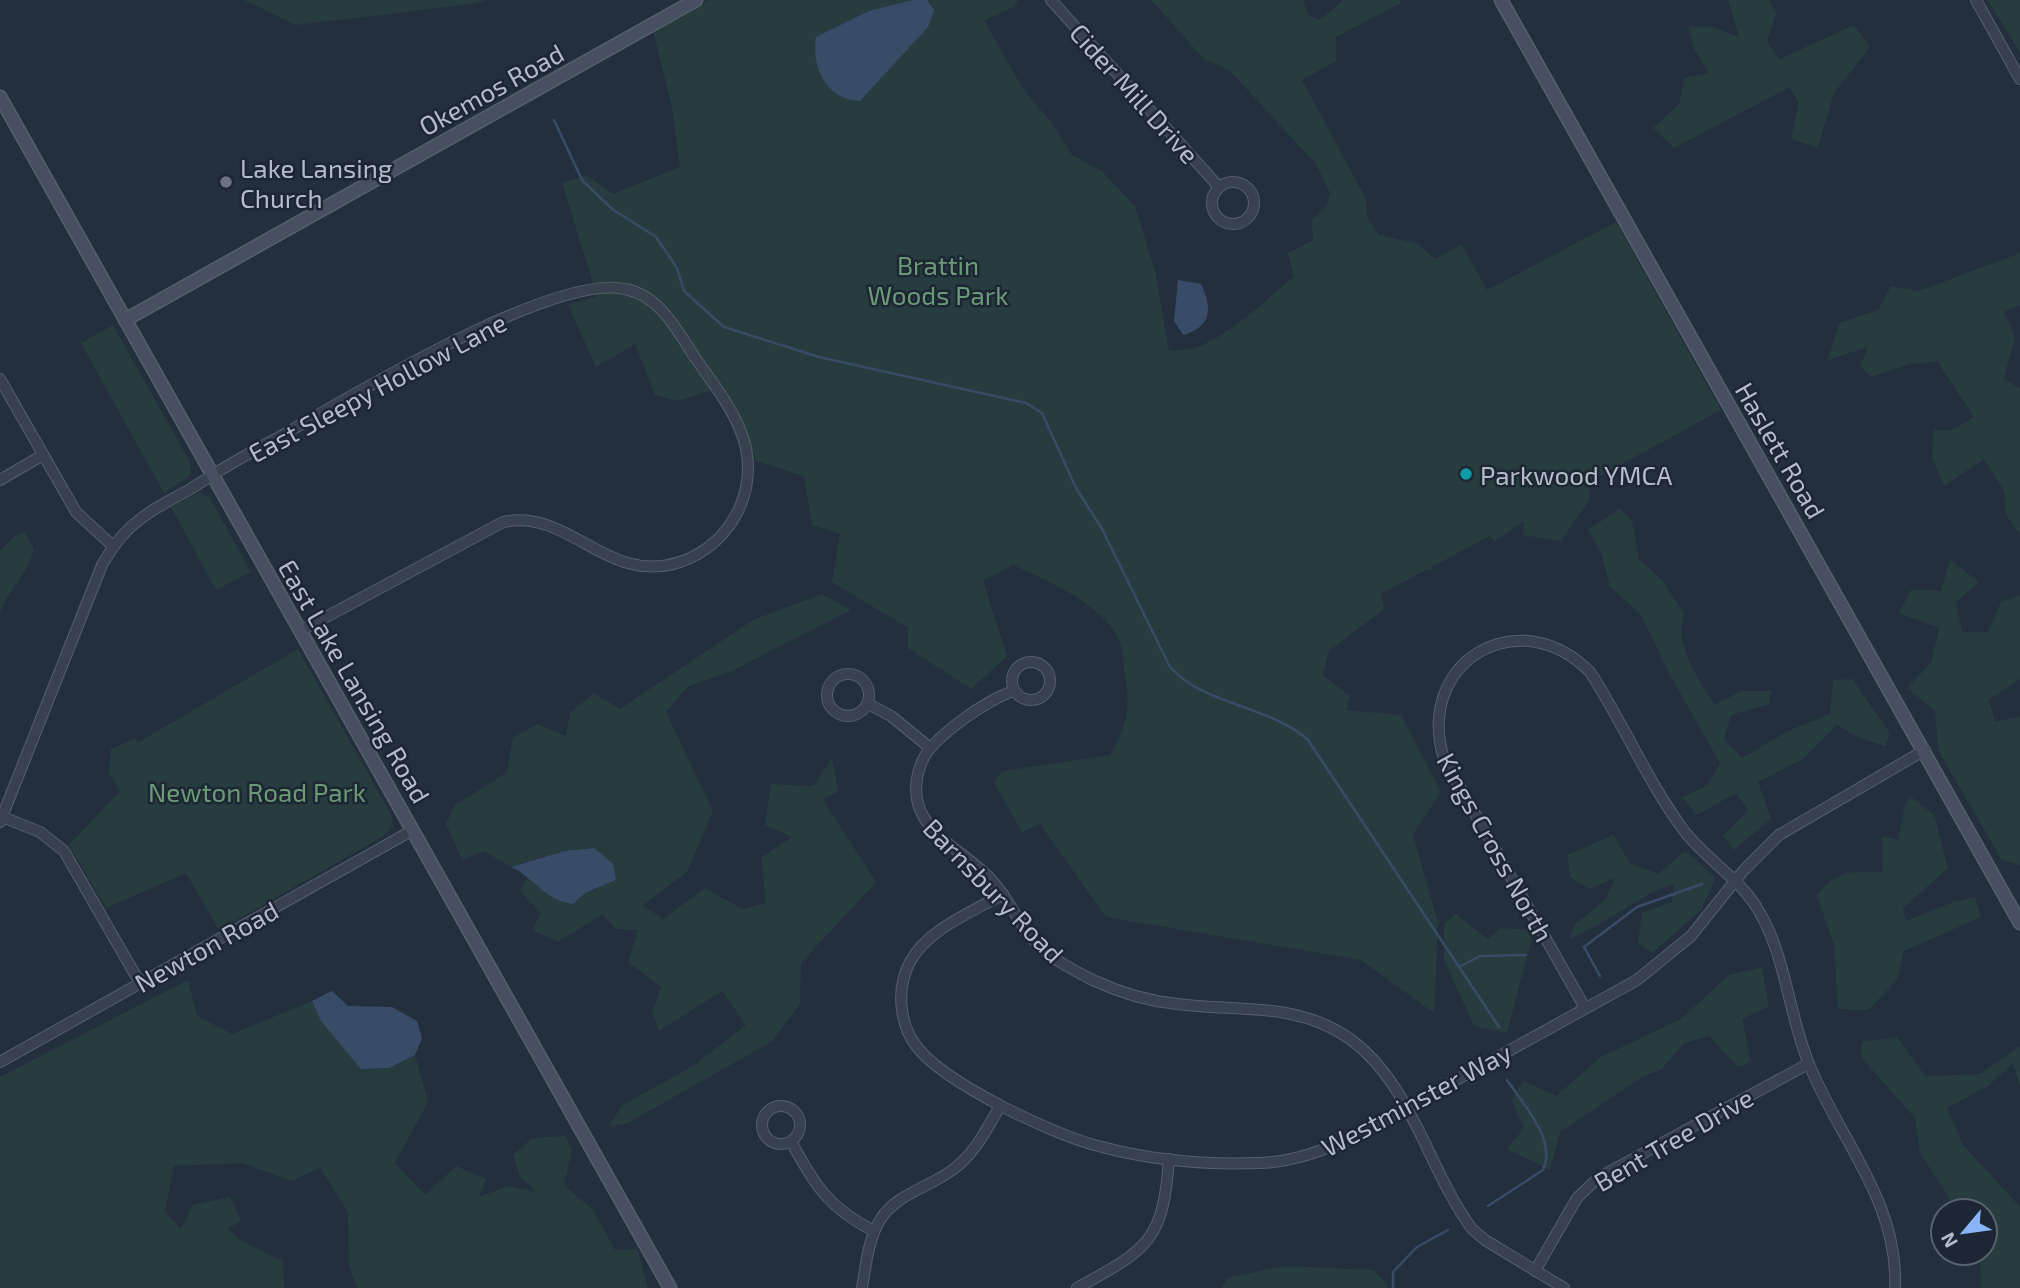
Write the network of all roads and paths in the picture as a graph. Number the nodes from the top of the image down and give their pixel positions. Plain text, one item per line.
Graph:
1 (696, 0) edge
2 (1051, 0) edge
3 (1501, 0) edge
4 (1976, 0) edge
5 (2020, 79) edge
6 (0, 97) edge
7 (1219, 187) junction
8 (125, 320) junction
9 (0, 379) edge
10 (43, 455) junction
11 (211, 474) junction
12 (0, 480) edge
13 (113, 546) junction
14 (300, 631) junction
15 (1014, 691) junction
16 (868, 704) junction
17 (929, 747) junction
18 (1925, 750) junction
19 (1, 818) edge
20 (413, 830) junction
21 (1735, 882) junction
22 (1003, 894) junction
23 (2020, 923) edge
24 (139, 983) junction
25 (1585, 1008) junction
26 (0, 1062) edge
27 (1808, 1064) junction
28 (1000, 1105) junction
29 (1405, 1108) junction
30 (790, 1142) dead end
31 (1169, 1158) junction
32 (874, 1231) junction
33 (1535, 1271) junction
34 (670, 1288) edge
35 (862, 1288) edge
36 (1077, 1288) edge
37 (1564, 1288) edge
38 (1895, 1288) edge

1 - 8 street, Okemos Road
2 - 7 street, Cider Mill Drive
3 - 18 street, Haslett Road
4 - 5 street
6 - 8 street, East Lake Lansing Road
7 - 7 street, Cider Mill Drive
8 - 11 street, East Lake Lansing Road
9 - 10 street
10 - 12 street
10 - 13 street
11 - 13 street, East Sleepy Hollow Lane
11 - 14 street, East Lake Lansing Road
11 - 14 street, East Sleepy Hollow Lane
13 - 19 street, East Sleepy Hollow Lane
14 - 20 street, East Lake Lansing Road
15 - 15 street
15 - 17 street
16 - 16 street
16 - 17 street
17 - 22 street, Barnsbury Road
18 - 21 street, Westminster Way
18 - 23 street, Haslett Road
19 - 24 street
20 - 24 street, Newton Road
20 - 34 street, East Lake Lansing Road
21 - 25 street, Westminster Way
21 - 25 street, Kings Cross North
21 - 27 street
22 - 28 street, Westminster Way
22 - 29 street, Barnsbury Road
24 - 26 street, Newton Road
25 - 29 street, Westminster Way
27 - 33 street, Bent Tree Drive
27 - 38 street
28 - 31 street, Westminster Way
28 - 32 street
29 - 31 street, Westminster Way
29 - 33 street, Barnsbury Road
30 - 32 street
31 - 36 street
32 - 35 street
33 - 37 street, Barnsbury Road

